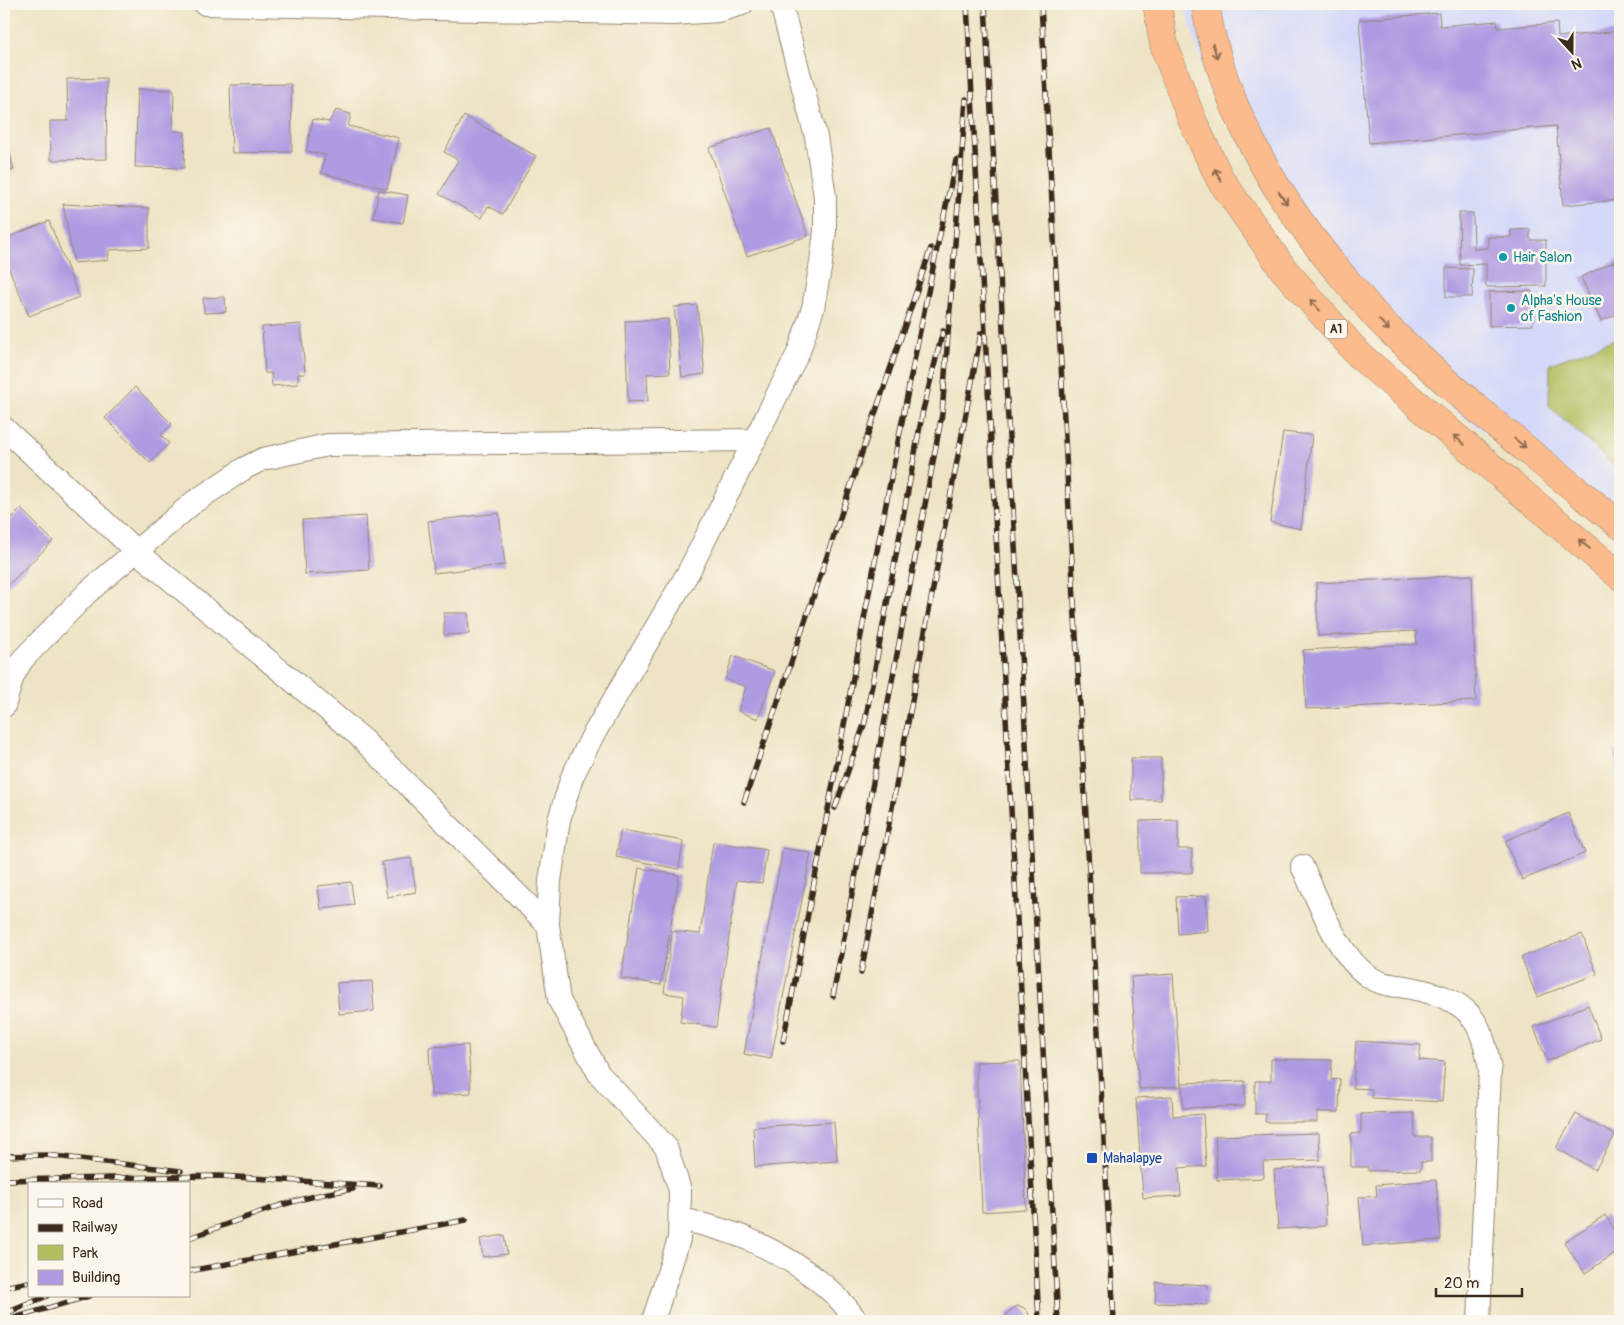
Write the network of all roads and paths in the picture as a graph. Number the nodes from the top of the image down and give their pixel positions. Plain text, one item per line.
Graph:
1 (205, 4) edge
2 (742, 4) edge
3 (781, 4) edge
4 (1157, 4) edge
5 (1205, 4) edge
6 (4, 428) edge
7 (755, 440) junction
8 (1620, 525) edge
9 (136, 551) junction
10 (1620, 576) edge
11 (4, 706) edge
12 (1302, 866) dead end
13 (548, 925) junction
14 (680, 1218) junction
15 (653, 1321) edge
16 (857, 1321) edge
17 (1479, 1321) edge

1 - 2 street
3 - 7 street
10 -> 4 highway, A1
5 -> 8 highway
6 - 9 street
7 - 9 street
7 - 13 street
9 - 11 street
9 - 13 street
12 - 17 street
13 - 14 street
14 - 15 street
14 - 16 street

